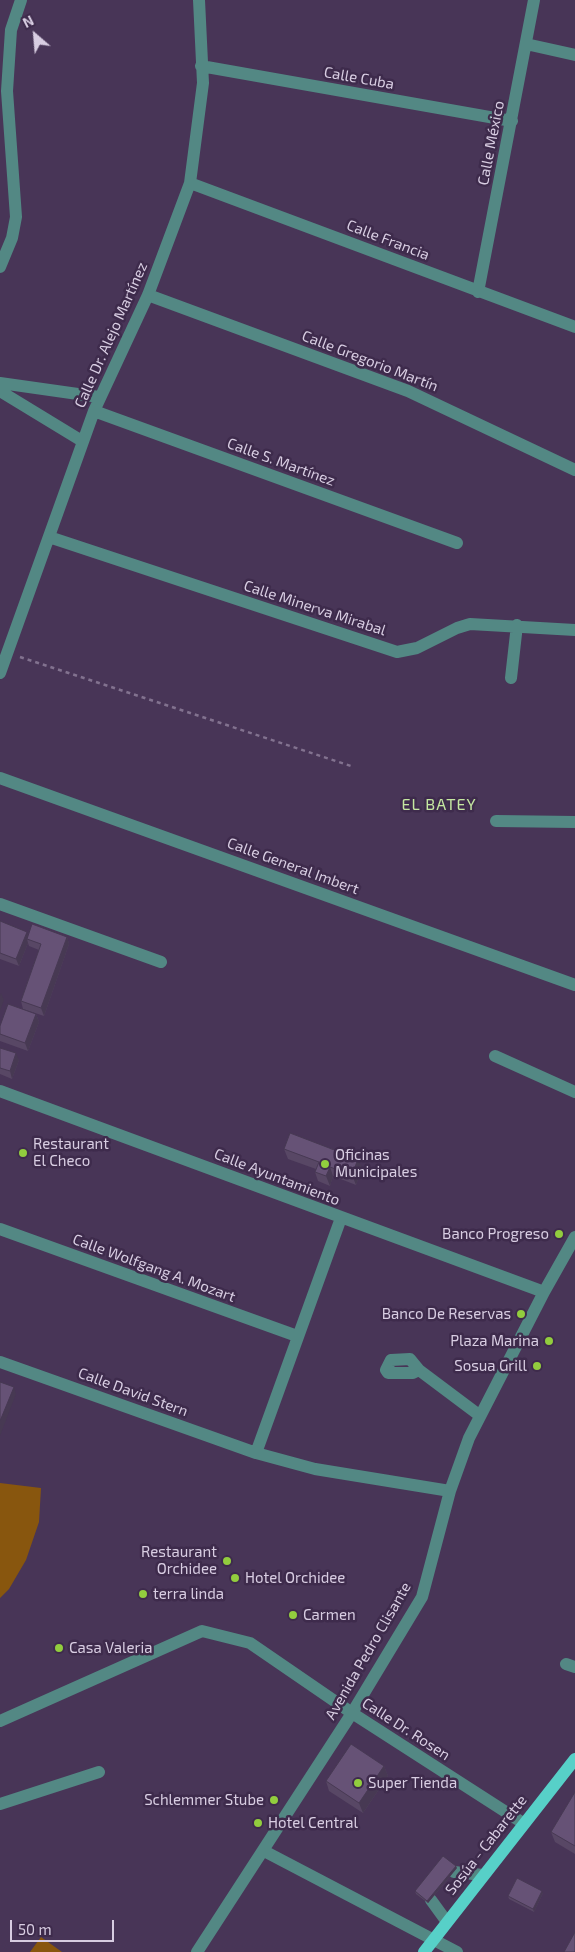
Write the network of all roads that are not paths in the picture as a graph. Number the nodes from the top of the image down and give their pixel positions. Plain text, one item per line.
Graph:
1 (21, 0) edge
2 (199, 0) edge
3 (534, 0) edge
4 (526, 44) junction
5 (575, 55) edge
6 (201, 66) junction
7 (512, 121) junction
8 (190, 183) junction
9 (0, 267) edge
10 (478, 292) junction
11 (148, 295) junction
12 (575, 327) edge
13 (0, 383) edge
14 (0, 391) edge
15 (99, 397) junction
16 (94, 411) junction
17 (82, 441) junction
18 (575, 470) edge
19 (49, 537) junction
20 (457, 543) dead end
21 (517, 625) junction
22 (575, 630) edge
23 (4, 655) edge
24 (0, 674) edge
25 (511, 678) dead end
26 (0, 778) edge
27 (496, 821) dead end
28 (575, 822) edge
29 (0, 904) edge
30 (161, 962) dead end
31 (575, 984) edge
32 (495, 1056) dead end
33 (0, 1091) edge
34 (575, 1092) edge
35 (341, 1218) junction
36 (0, 1229) edge
37 (575, 1237) edge
38 (544, 1292) junction
39 (297, 1336) junction
40 (0, 1362) edge
41 (419, 1370) dead end
42 (479, 1415) junction
43 (256, 1452) junction
44 (450, 1491) junction
45 (352, 1713) junction
46 (0, 1721) edge
47 (575, 1759) edge
48 (99, 1772) dead end
49 (0, 1804) edge
50 (523, 1823) junction
51 (264, 1851) junction
52 (454, 1872) edge
53 (483, 1875) junction
54 (431, 1900) edge
55 (447, 1922) junction
56 (434, 1939) junction
57 (197, 1952) edge
58 (424, 1952) edge
59 (457, 1952) edge

1 - 9 street
2 - 6 street, Calle Dr. Alejo Martínez
3 - 4 street, Calle México
4 - 5 street
4 - 7 street, Calle México
6 - 7 street, Calle Cuba
6 - 8 street, Calle Dr. Alejo Martínez
7 - 10 street, Calle México
8 - 10 street, Calle Francia
8 - 11 street, Calle Dr. Alejo Martínez
10 - 12 street, Calle Francia
11 - 15 street, Calle Dr. Alejo Martínez
11 - 18 street, Calle Gregorio Martín
13 - 15 street
14 - 17 street
15 - 16 street, Calle Dr. Alejo Martínez
16 - 17 street, Calle Dr. Alejo Martínez
16 - 20 street, Calle S. Martínez
17 - 19 street, Calle Dr. Alejo Martínez
19 - 21 street, Calle Minerva Mirabal
19 - 23 street, Calle Dr. Alejo Martínez
21 - 22 street, Calle Minerva Mirabal
21 - 25 street
23 - 24 street, Calle Dr. Alejo Martínez
26 - 31 street, Calle General Imbert
27 - 28 street
29 - 30 street
32 - 34 street
33 - 35 street, Calle Ayuntamiento
35 - 38 street, Calle Ayuntamiento
35 - 39 street
36 - 39 street, Calle Wolfgang A. Mozart
37 - 38 street, Avenida Pedro Clisante
38 - 42 street, Avenida Pedro Clisante
39 - 43 street
40 - 43 street, Calle David Stern
41 - 42 street
42 - 44 street, Avenida Pedro Clisante
43 - 44 street, Calle David Stern
44 - 45 street, Avenida Pedro Clisante
45 - 46 street, Calle Dr. Rosen
45 - 50 street, Calle Dr. Rosen
45 - 51 street, Avenida Pedro Clisante
47 - 50 main road, Sosúa - Cabarette
48 - 49 street
50 - 53 main road, Sosúa - Cabarette
51 - 56 street
51 - 57 street, Avenida Pedro Clisante
52 - 53 street
53 - 55 main road, Sosúa - Cabarette
54 - 55 street
55 - 56 main road, Sosúa - Cabarette
56 - 58 main road, Sosúa - Cabarette
56 - 59 street

